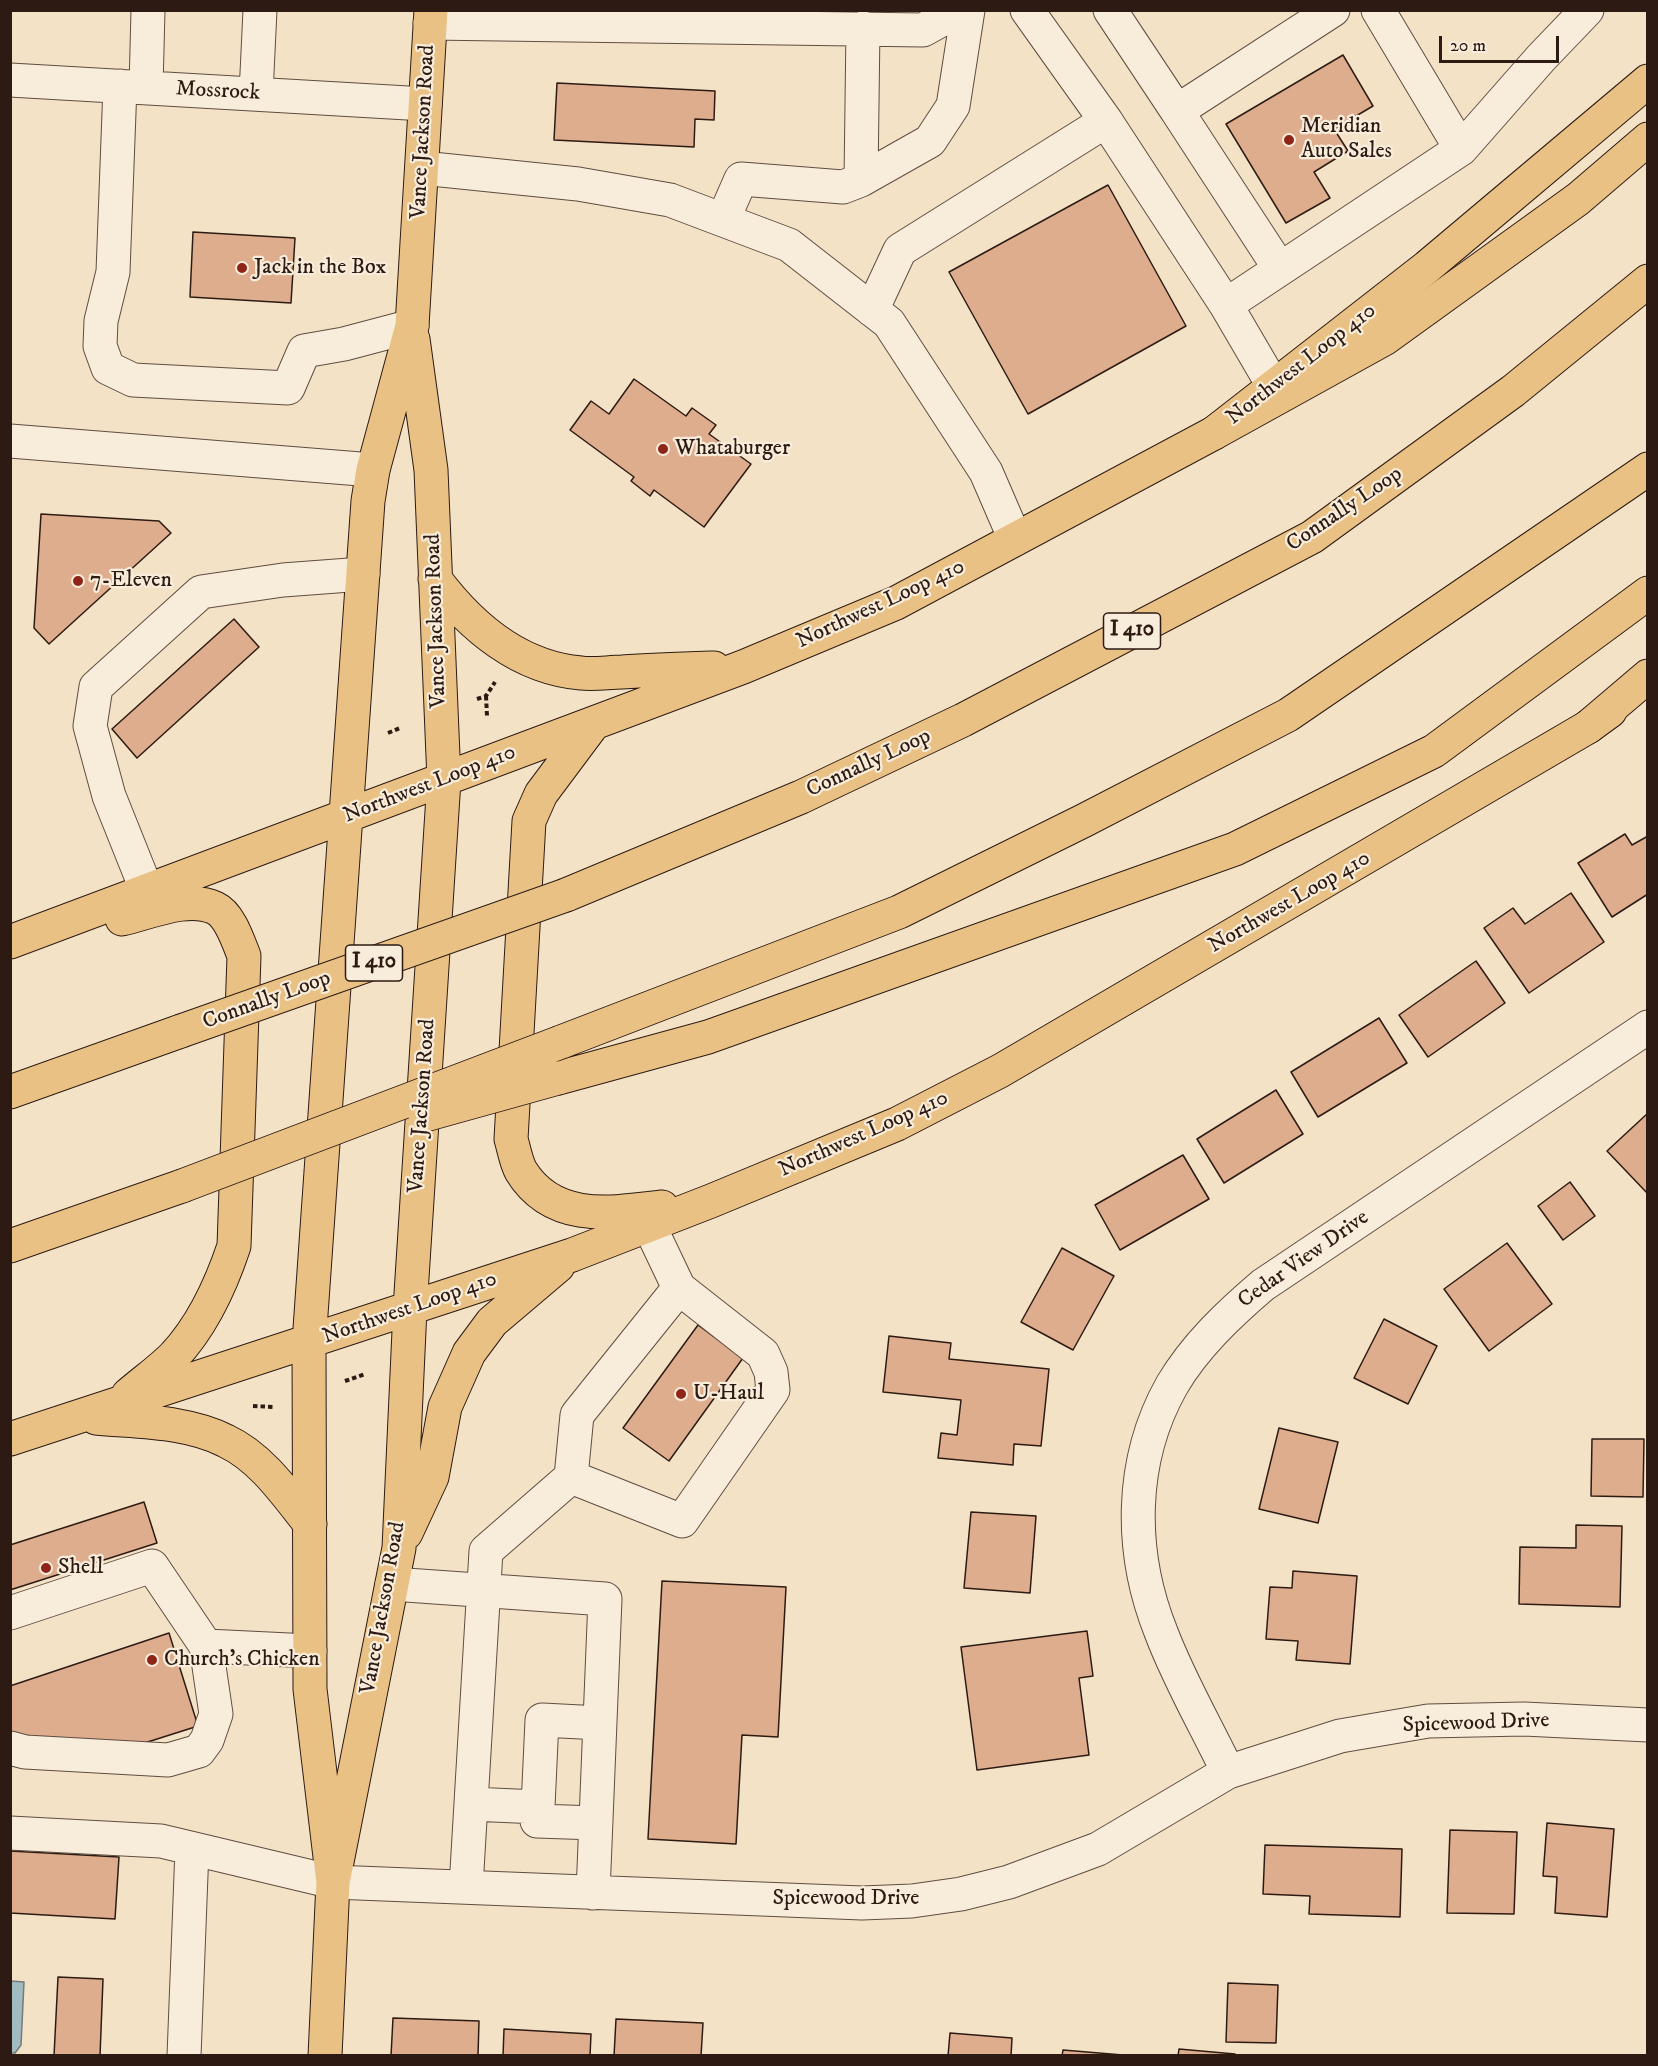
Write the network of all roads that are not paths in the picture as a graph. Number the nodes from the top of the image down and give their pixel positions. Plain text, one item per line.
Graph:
1 (148, 10) edge
2 (260, 10) edge
3 (959, 10) edge
4 (968, 10) edge
5 (1027, 10) edge
6 (1110, 10) edge
7 (1333, 10) edge
8 (1378, 10) edge
9 (1587, 10) edge
10 (430, 17) edge
11 (863, 28) junction
12 (10, 80) edge
13 (1647, 81) edge
14 (133, 87) junction
15 (256, 94) junction
16 (425, 104) junction
17 (1177, 111) junction
18 (1106, 121) junction
19 (1647, 139) edge
20 (1461, 149) junction
21 (422, 168) junction
22 (861, 180) junction
23 (723, 220) junction
24 (1280, 269) junction
25 (1647, 281) edge
26 (1226, 305) junction
27 (872, 310) junction
28 (412, 326) junction
29 (1274, 387) junction
30 (1214, 434) junction
31 (10, 441) edge
32 (1647, 469) edge
33 (373, 470) junction
34 (1015, 539) junction
35 (363, 574) junction
36 (435, 579) junction
37 (1647, 593) edge
38 (743, 667) junction
39 (1647, 676) edge
40 (1647, 683) edge
41 (594, 723) junction
42 (1588, 727) junction
43 (444, 780) junction
44 (346, 816) junction
45 (147, 891) junction
46 (10, 944) edge
47 (1647, 1027) edge
48 (10, 1092) edge
49 (244, 1165) junction
50 (711, 1201) junction
51 (649, 1225) junction
52 (10, 1246) edge
53 (572, 1255) junction
54 (679, 1288) junction
55 (410, 1309) junction
56 (309, 1343) junction
57 (115, 1406) junction
58 (82, 1416) junction
59 (10, 1439) edge
60 (571, 1477) junction
61 (310, 1524) junction
62 (399, 1548) junction
63 (392, 1584) junction
64 (483, 1592) junction
65 (10, 1614) edge
66 (206, 1646) junction
67 (310, 1651) junction
68 (600, 1723) junction
69 (1647, 1725) edge
70 (10, 1748) edge
71 (1228, 1772) junction
72 (471, 1804) junction
73 (538, 1807) junction
74 (596, 1823) junction
75 (10, 1833) edge
76 (192, 1849) junction
77 (333, 1882) junction
78 (466, 1887) junction
79 (593, 1893) junction
80 (184, 2055) edge
81 (325, 2055) edge

1 - 14 street
2 - 15 street
3 - 11 street
4 - 22 street
5 - 18 street
6 - 17 street
7 - 17 street
8 - 20 street
9 - 20 street
10 - 11 street
10 - 16 main road, Vance Jackson Road
11 - 22 street
12 - 14 street, Mossrock
13 - 29 main road, Northwest Loop 410
14 - 15 street, Mossrock
14 - 28 street
15 - 16 street, Mossrock
16 - 21 main road, Vance Jackson Road
17 - 24 street
18 - 26 street
18 - 27 street
19 - 30 main road
20 - 24 street
21 - 23 street
21 - 28 main road, Vance Jackson Road
22 - 23 street
23 - 27 street
24 - 26 street
25 - 48 main road, Connally Loop / I 410, bridge
26 - 29 street
27 - 34 street
28 - 33 main road, Vance Jackson Road
28 - 36 main road, Vance Jackson Road
29 - 30 main road, Northwest Loop 410
30 - 34 main road, Northwest Loop 410
31 - 33 street
32 - 49 main road, bridge
33 - 35 main road, Vance Jackson Road
34 - 38 main road, Northwest Loop 410
35 - 44 main road, Vance Jackson Road
35 - 45 street
36 - 38 main road
36 - 43 main road, Vance Jackson Road
37 - 49 main road, bridge
38 - 41 main road, Northwest Loop 410
39 - 42 main road
40 - 42 main road, Northwest Loop 410
41 - 43 main road, Northwest Loop 410
41 - 50 main road
42 - 50 main road, Northwest Loop 410
43 - 44 main road, Northwest Loop 410
43 - 55 main road, Vance Jackson Road
44 - 45 main road, Northwest Loop 410
44 - 56 main road, Vance Jackson Road
45 - 46 main road, Northwest Loop 410
46 - 57 main road
47 - 71 street, Cedar View Drive
49 - 52 main road, bridge
50 - 51 main road, Northwest Loop 410
51 - 53 main road, Northwest Loop 410
51 - 54 street
53 - 55 main road, Northwest Loop 410
53 - 62 main road
54 - 60 street
54 - 60 street
55 - 56 main road, Northwest Loop 410
55 - 62 main road, Vance Jackson Road
56 - 57 main road, Northwest Loop 410
56 - 61 main road, Vance Jackson Road
57 - 58 main road, Northwest Loop 410
58 - 59 main road, Northwest Loop 410
58 - 61 main road
60 - 64 street
61 - 67 main road, Vance Jackson Road
62 - 63 main road, Vance Jackson Road
63 - 64 street
63 - 77 main road, Vance Jackson Road
64 - 68 street
64 - 72 street
65 - 66 street
66 - 67 street
66 - 70 street
67 - 77 main road, Vance Jackson Road
68 - 73 street
68 - 74 street
69 - 71 street, Spicewood Drive
71 - 79 street, Spicewood Drive
72 - 73 street
72 - 78 street
73 - 74 street
74 - 79 street
75 - 76 street, Spicewood Drive
76 - 77 street, Spicewood Drive
76 - 80 street
77 - 78 street, Spicewood Drive
77 - 81 main road, Vance Jackson Road
78 - 79 street, Spicewood Drive

